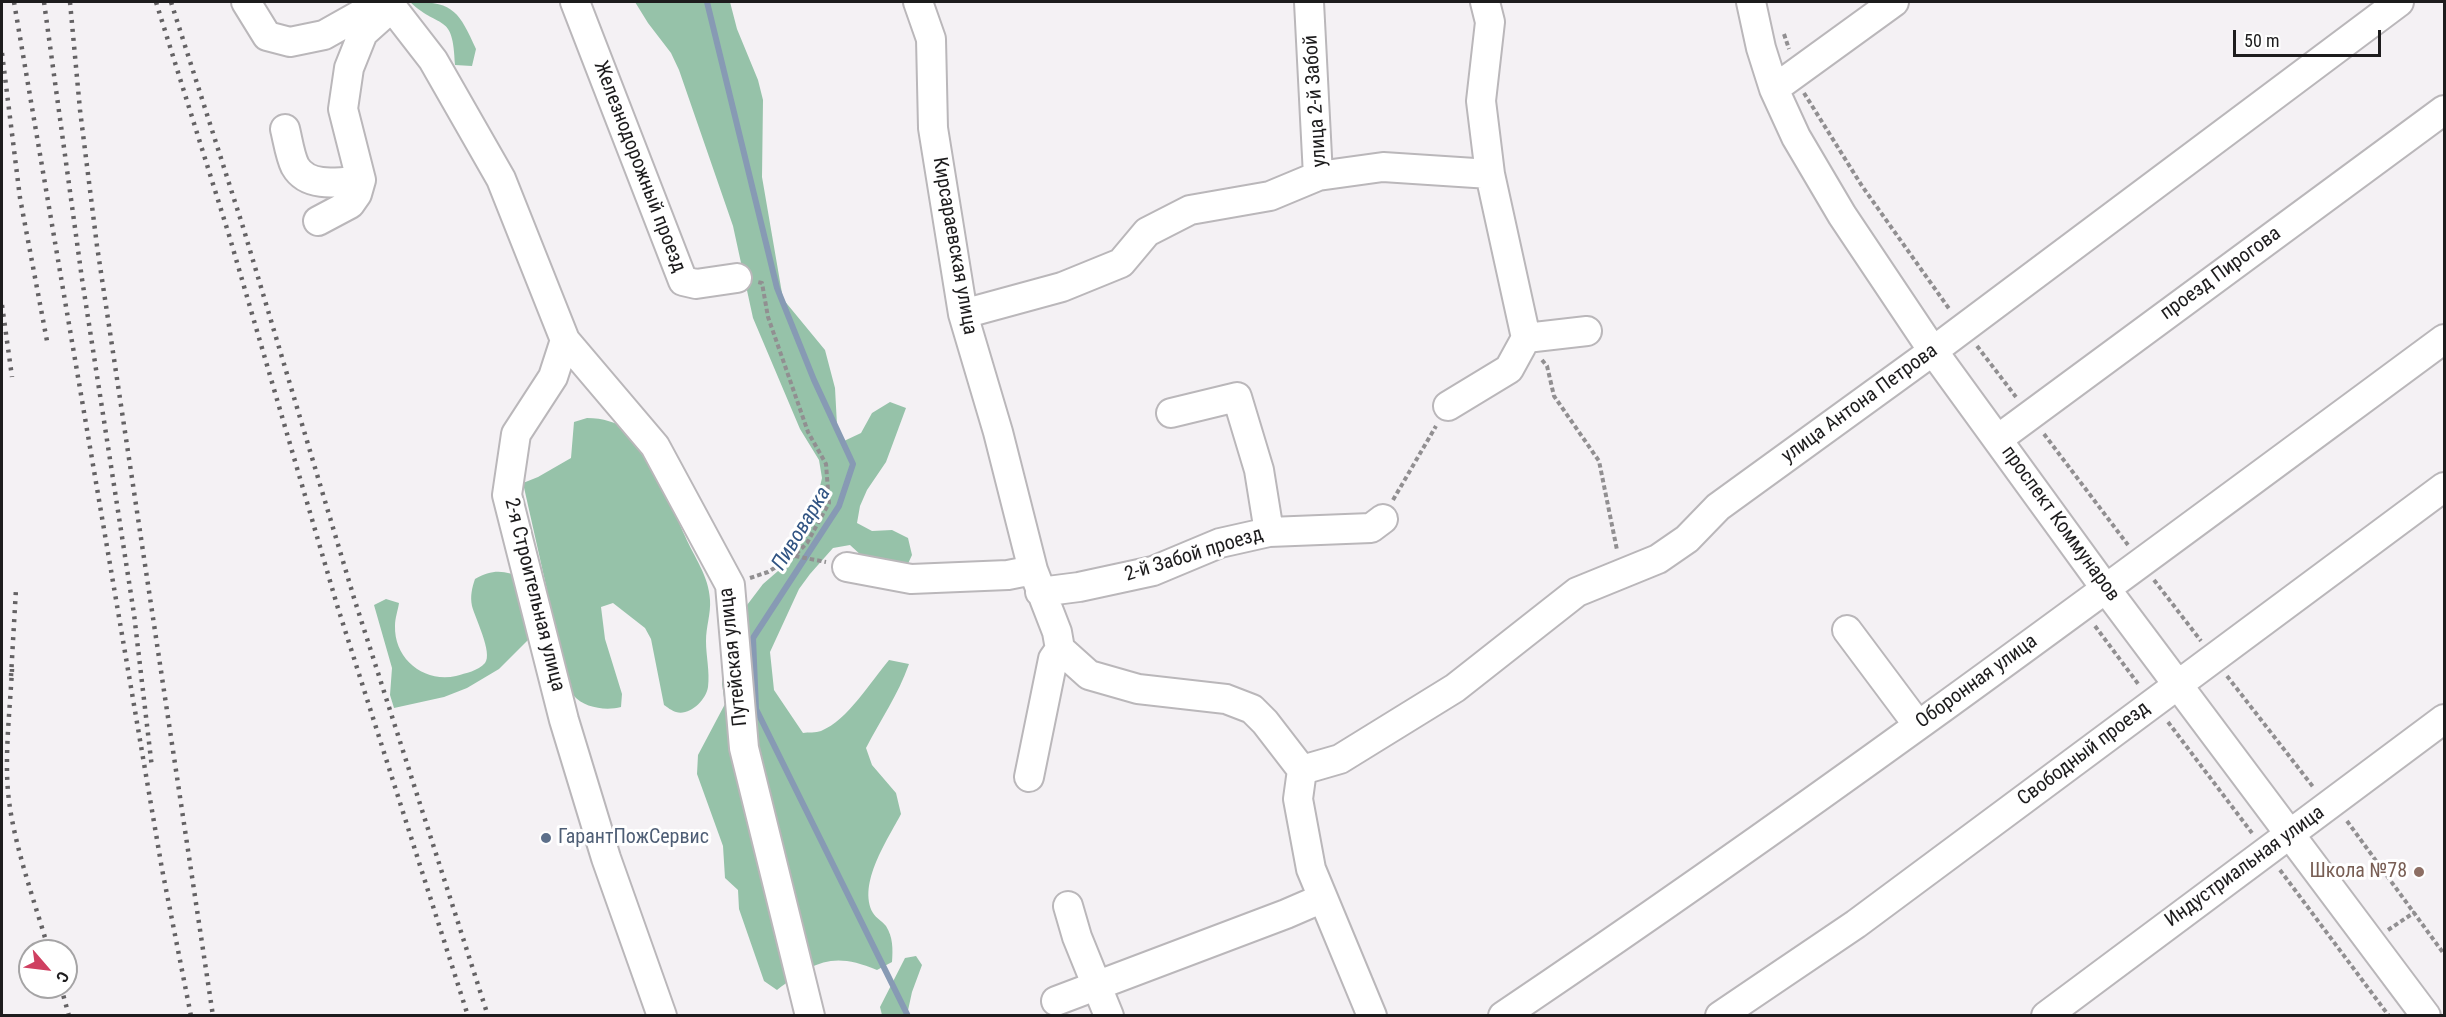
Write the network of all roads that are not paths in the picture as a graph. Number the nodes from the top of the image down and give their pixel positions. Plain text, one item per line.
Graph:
1 (246, 2) edge
2 (575, 2) edge
3 (918, 2) edge
4 (1309, 2) edge
5 (1485, 2) edge
6 (1750, 2) edge
7 (1894, 2) edge
8 (2399, 2) edge
9 (388, 3) edge
10 (1774, 89) junction
11 (2445, 110) edge
12 (285, 129) dead end
13 (1490, 174) junction
14 (1318, 176) junction
15 (361, 180) junction
16 (318, 220) dead end
17 (737, 278) road end
18 (963, 314) junction
19 (1587, 331) dead end
20 (1526, 338) junction
21 (2445, 339) edge
22 (565, 340) junction
23 (1933, 351) junction
24 (1448, 406) road end
25 (1171, 412) dead end
26 (1998, 439) junction
27 (2445, 487) edge
28 (1383, 519) road end
29 (1269, 532) junction
30 (847, 567) dead end
31 (1036, 581) junction
32 (2106, 589) junction
33 (1847, 630) dead end
34 (1060, 649) junction
35 (2178, 684) junction
36 (2445, 719) edge
37 (1918, 725) junction
38 (1302, 770) junction
39 (1029, 777) dead end
40 (2290, 835) junction
41 (1323, 898) junction
42 (1068, 906) dead end
43 (1096, 984) junction
44 (1056, 1001) dead end
45 (662, 1016) edge
46 (810, 1016) edge
47 (1109, 1016) edge
48 (1372, 1016) edge
49 (1503, 1016) edge
50 (1720, 1016) edge
51 (2046, 1016) edge
52 (2426, 1016) edge

1 - 9 street
2 - 17 street, Железнодорожный проезд
3 - 18 street, Кирсараевская улица
4 - 14 street, улица 2-й Забой
5 - 13 street
6 - 10 street, проспект Коммунаров
7 - 10 street
8 - 23 street, улица Антона Петрова
9 - 15 street
9 - 22 street
10 - 23 street, проспект Коммунаров
11 - 26 street, проезд Пирогова
12 - 15 street
13 - 14 street, улица 2-й Забой
13 - 20 street
14 - 18 street
15 - 16 street
18 - 31 street, Кирсараевская улица
19 - 20 street
20 - 24 street
21 - 32 street, Оборонная улица
22 - 45 street, 2-я Строительная улица
22 - 46 street, Путейская улица
23 - 26 street, проспект Коммунаров
23 - 38 street, улица Антона Петрова
25 - 29 street
26 - 32 street, проспект Коммунаров
27 - 35 street, Свободный проезд
28 - 29 street, 2-й Забой проезд
29 - 31 street, 2-й Забой проезд
30 - 31 street, 2-й Забой проезд
31 - 34 street, Кирсараевская улица
32 - 35 street, проспект Коммунаров
32 - 37 street, Оборонная улица
33 - 37 street
34 - 38 street
34 - 39 street
35 - 40 street, проспект Коммунаров
35 - 50 street, Свободный проезд
36 - 40 street, Индустриальная улица
37 - 49 street, Оборонная улица
38 - 41 street
40 - 51 street, Индустриальная улица
40 - 52 street, проспект Коммунаров
41 - 43 street
41 - 48 street
42 - 43 street
43 - 44 street
43 - 47 street

